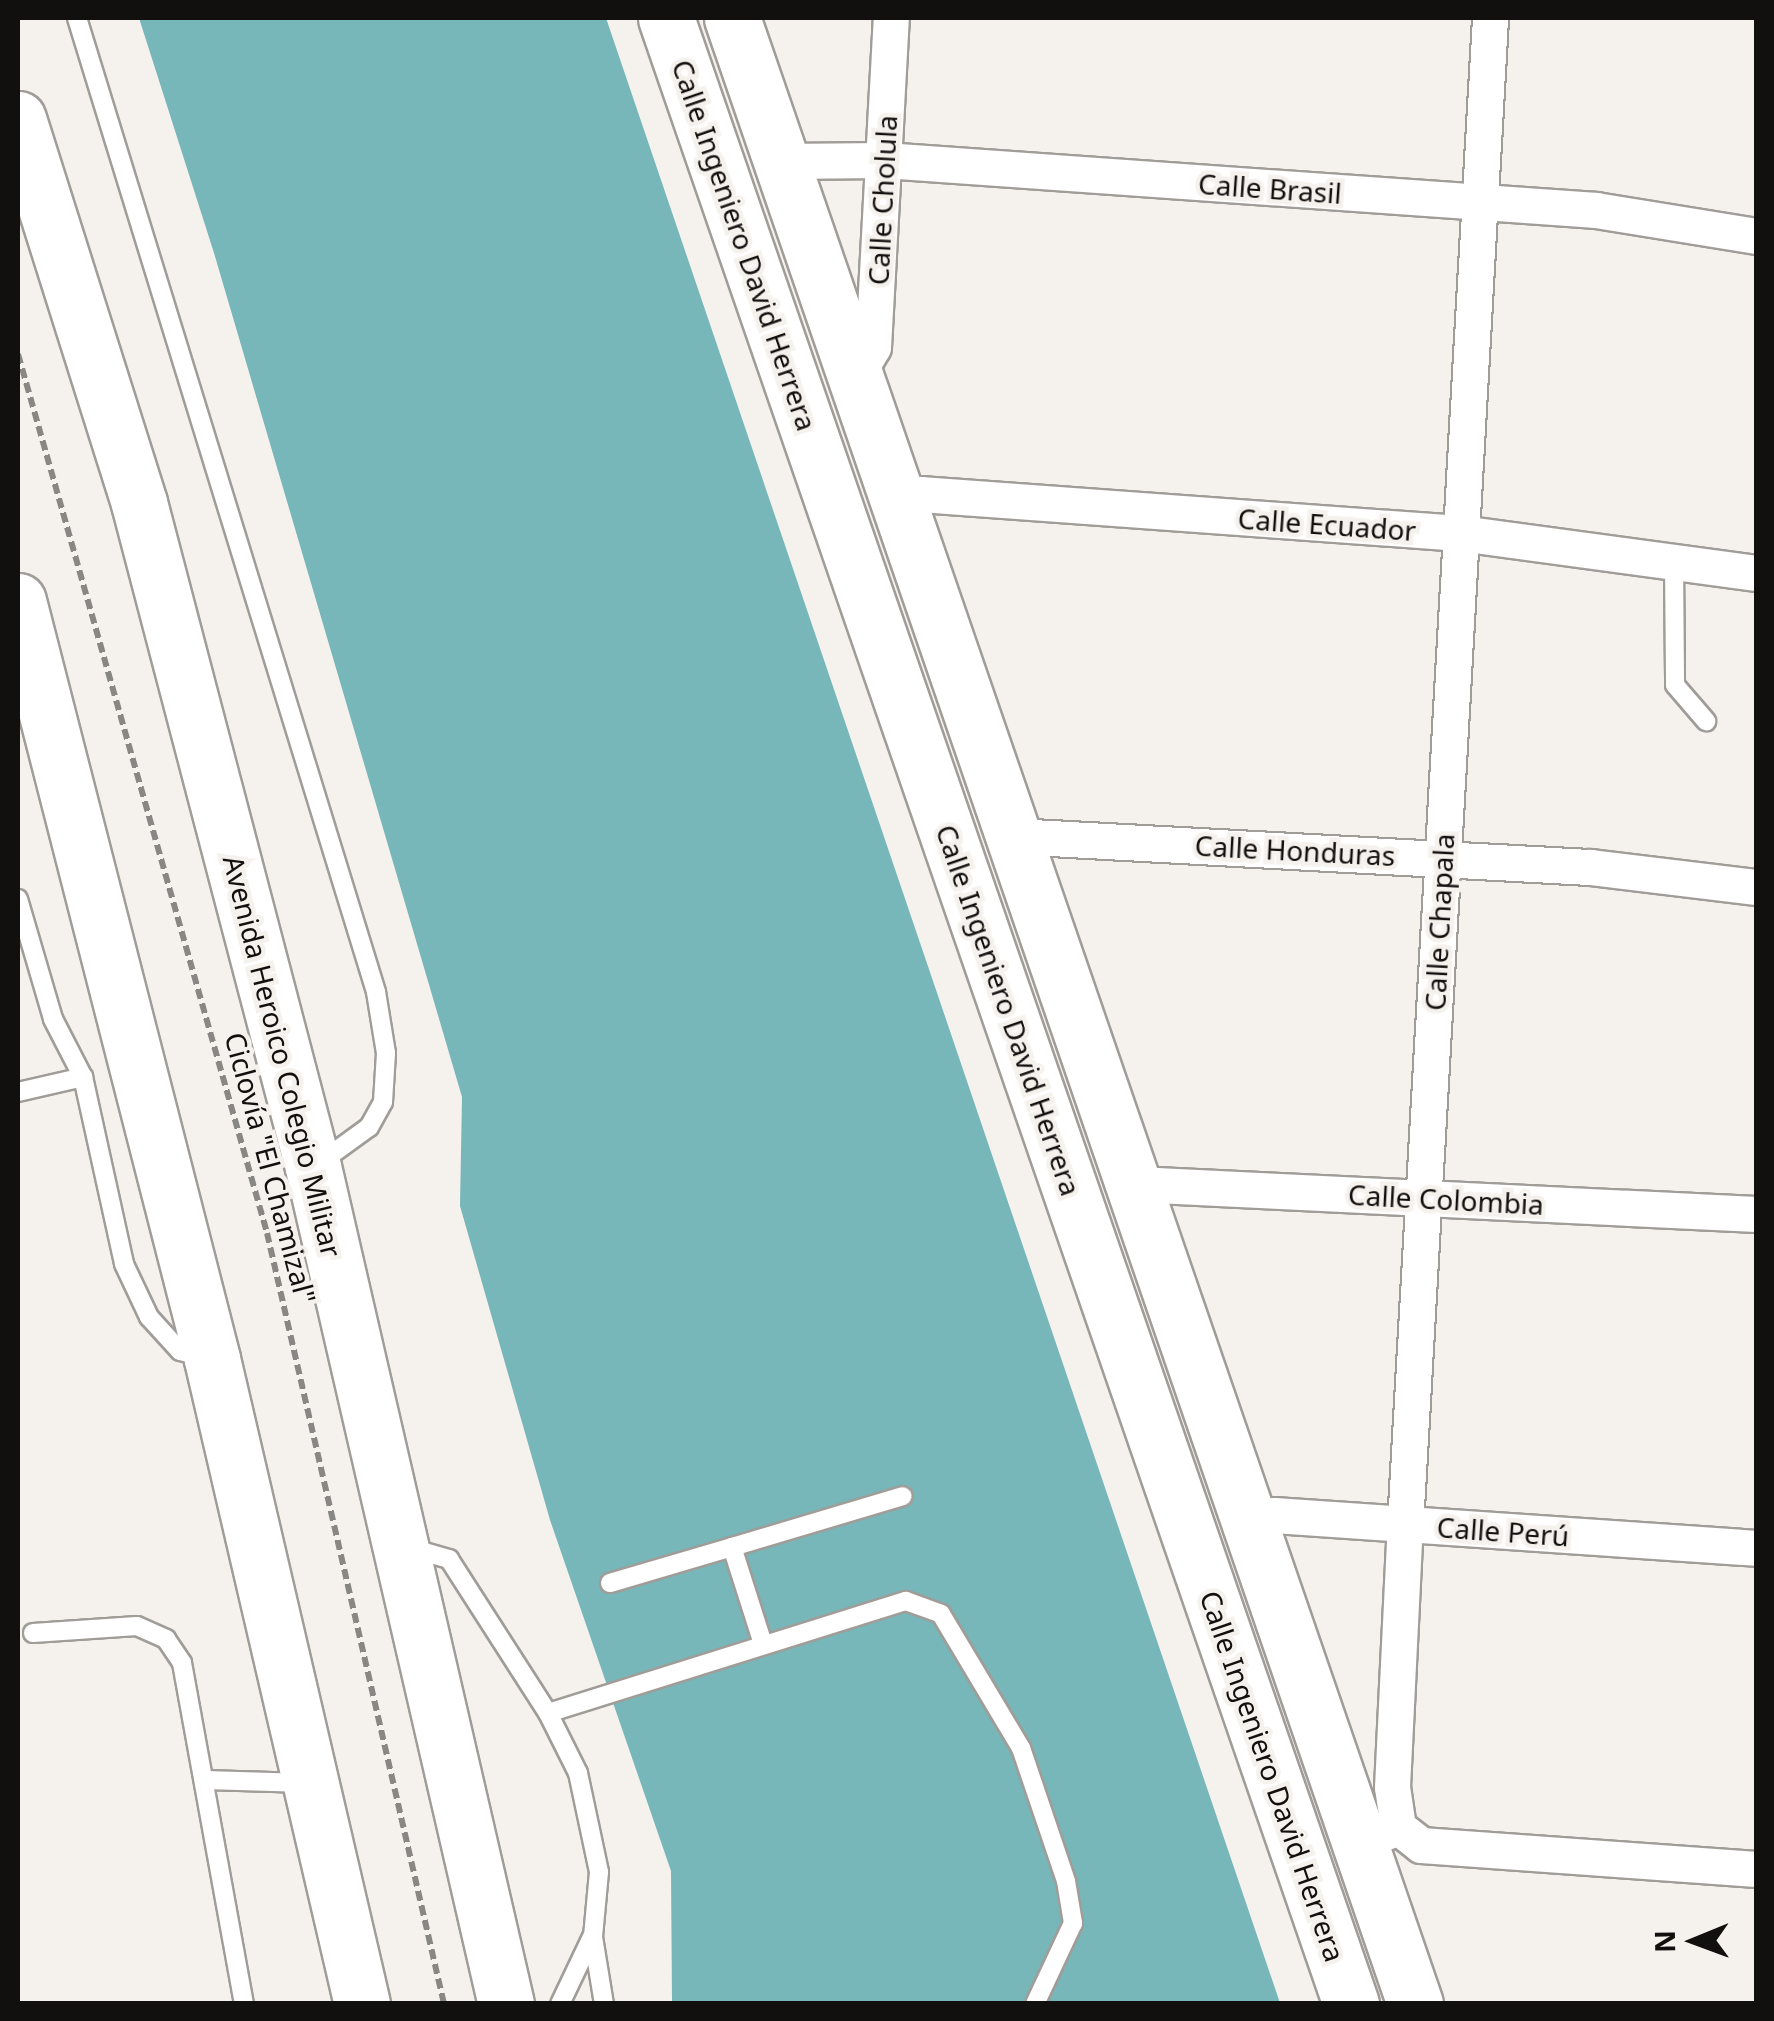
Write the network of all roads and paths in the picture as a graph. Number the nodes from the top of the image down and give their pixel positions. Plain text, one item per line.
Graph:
1 (77, 18) edge
2 (666, 18) edge
3 (732, 18) edge
4 (891, 18) edge
5 (1490, 18) edge
6 (18, 119) edge
7 (884, 160) junction
8 (781, 161) junction
9 (27, 198) edge
10 (1483, 203) junction
11 (1756, 236) edge
12 (18, 354) edge
13 (855, 377) junction
14 (896, 500) junction
15 (1460, 533) junction
16 (1674, 562) junction
17 (1756, 572) edge
18 (18, 601) edge
19 (1706, 721) dead end
20 (1013, 836) junction
21 (1443, 859) junction
22 (1756, 888) edge
23 (18, 899) edge
24 (84, 1077) junction
25 (18, 1092) edge
26 (313, 1167) junction
27 (1136, 1194) junction
28 (1423, 1197) junction
29 (1756, 1214) edge
30 (212, 1359) junction
31 (902, 1496) dead end
32 (1180, 1506) junction
33 (1250, 1520) junction
34 (1405, 1525) junction
35 (405, 1546) junction
36 (732, 1547) junction
37 (1756, 1548) edge
38 (1182, 1582) dead end
39 (610, 1584) dead end
40 (34, 1633) dead end
41 (764, 1644) junction
42 (548, 1712) junction
43 (1233, 1729) dead end
44 (1272, 1776) junction
45 (206, 1780) junction
46 (311, 1783) junction
47 (1379, 1835) junction
48 (1756, 1869) edge
49 (592, 1937) junction
50 (244, 2004) edge
51 (362, 2004) edge
52 (444, 2004) edge
53 (506, 2004) edge
54 (560, 2004) edge
55 (604, 2004) edge
56 (1035, 2004) edge
57 (1351, 2004) edge
58 (1415, 2004) edge

1 - 26 lane
2 - 32 main road, Calle Ingeniero David Herrera
3 - 8 main road
4 - 7 street, Calle Cholula
5 - 10 street, Calle Chapala
6 - 9 main road, Avenida Heroico Colegio Militar
7 - 8 street, Calle Brasil
7 - 10 street, Calle Brasil
7 - 13 street, Calle Cholula
8 - 13 main road
9 - 26 main road, Avenida Heroico Colegio Militar
10 - 11 street, Calle Brasil
10 - 15 street, Calle Chapala
12 - 52 path, Ciclovía "El Chamizal"
13 - 14 main road
14 - 15 street, Calle Ecuador
14 - 20 main road
15 - 16 street, Calle Ecuador
15 - 21 street, Calle Chapala
16 - 17 street, Calle Ecuador
16 - 19 lane
18 - 30 main road
20 - 21 street, Calle Honduras
20 - 27 main road
21 - 22 street, Calle Honduras
21 - 28 street, Calle Chapala
23 - 24 lane
24 - 25 lane
24 - 30 lane
26 - 35 main road, Avenida Heroico Colegio Militar
27 - 28 street, Calle Colombia
27 - 33 main road
28 - 29 street, Calle Colombia
28 - 34 street, Calle Chapala
30 - 46 main road
31 - 36 lane
32 - 38 lane
32 - 44 main road, Calle Ingeniero David Herrera
33 - 34 street, Calle Perú
33 - 47 main road
34 - 37 street, Calle Perú
34 - 47 street, Calle Chapala
35 - 42 lane
35 - 53 main road, Avenida Heroico Colegio Militar
36 - 39 lane
36 - 41 lane
40 - 45 lane
41 - 42 lane
41 - 56 lane
42 - 49 lane
43 - 44 lane
44 - 57 main road, Calle Ingeniero David Herrera
45 - 46 lane
45 - 50 lane
46 - 51 main road
47 - 48 street
47 - 58 main road
49 - 54 lane
49 - 55 lane

